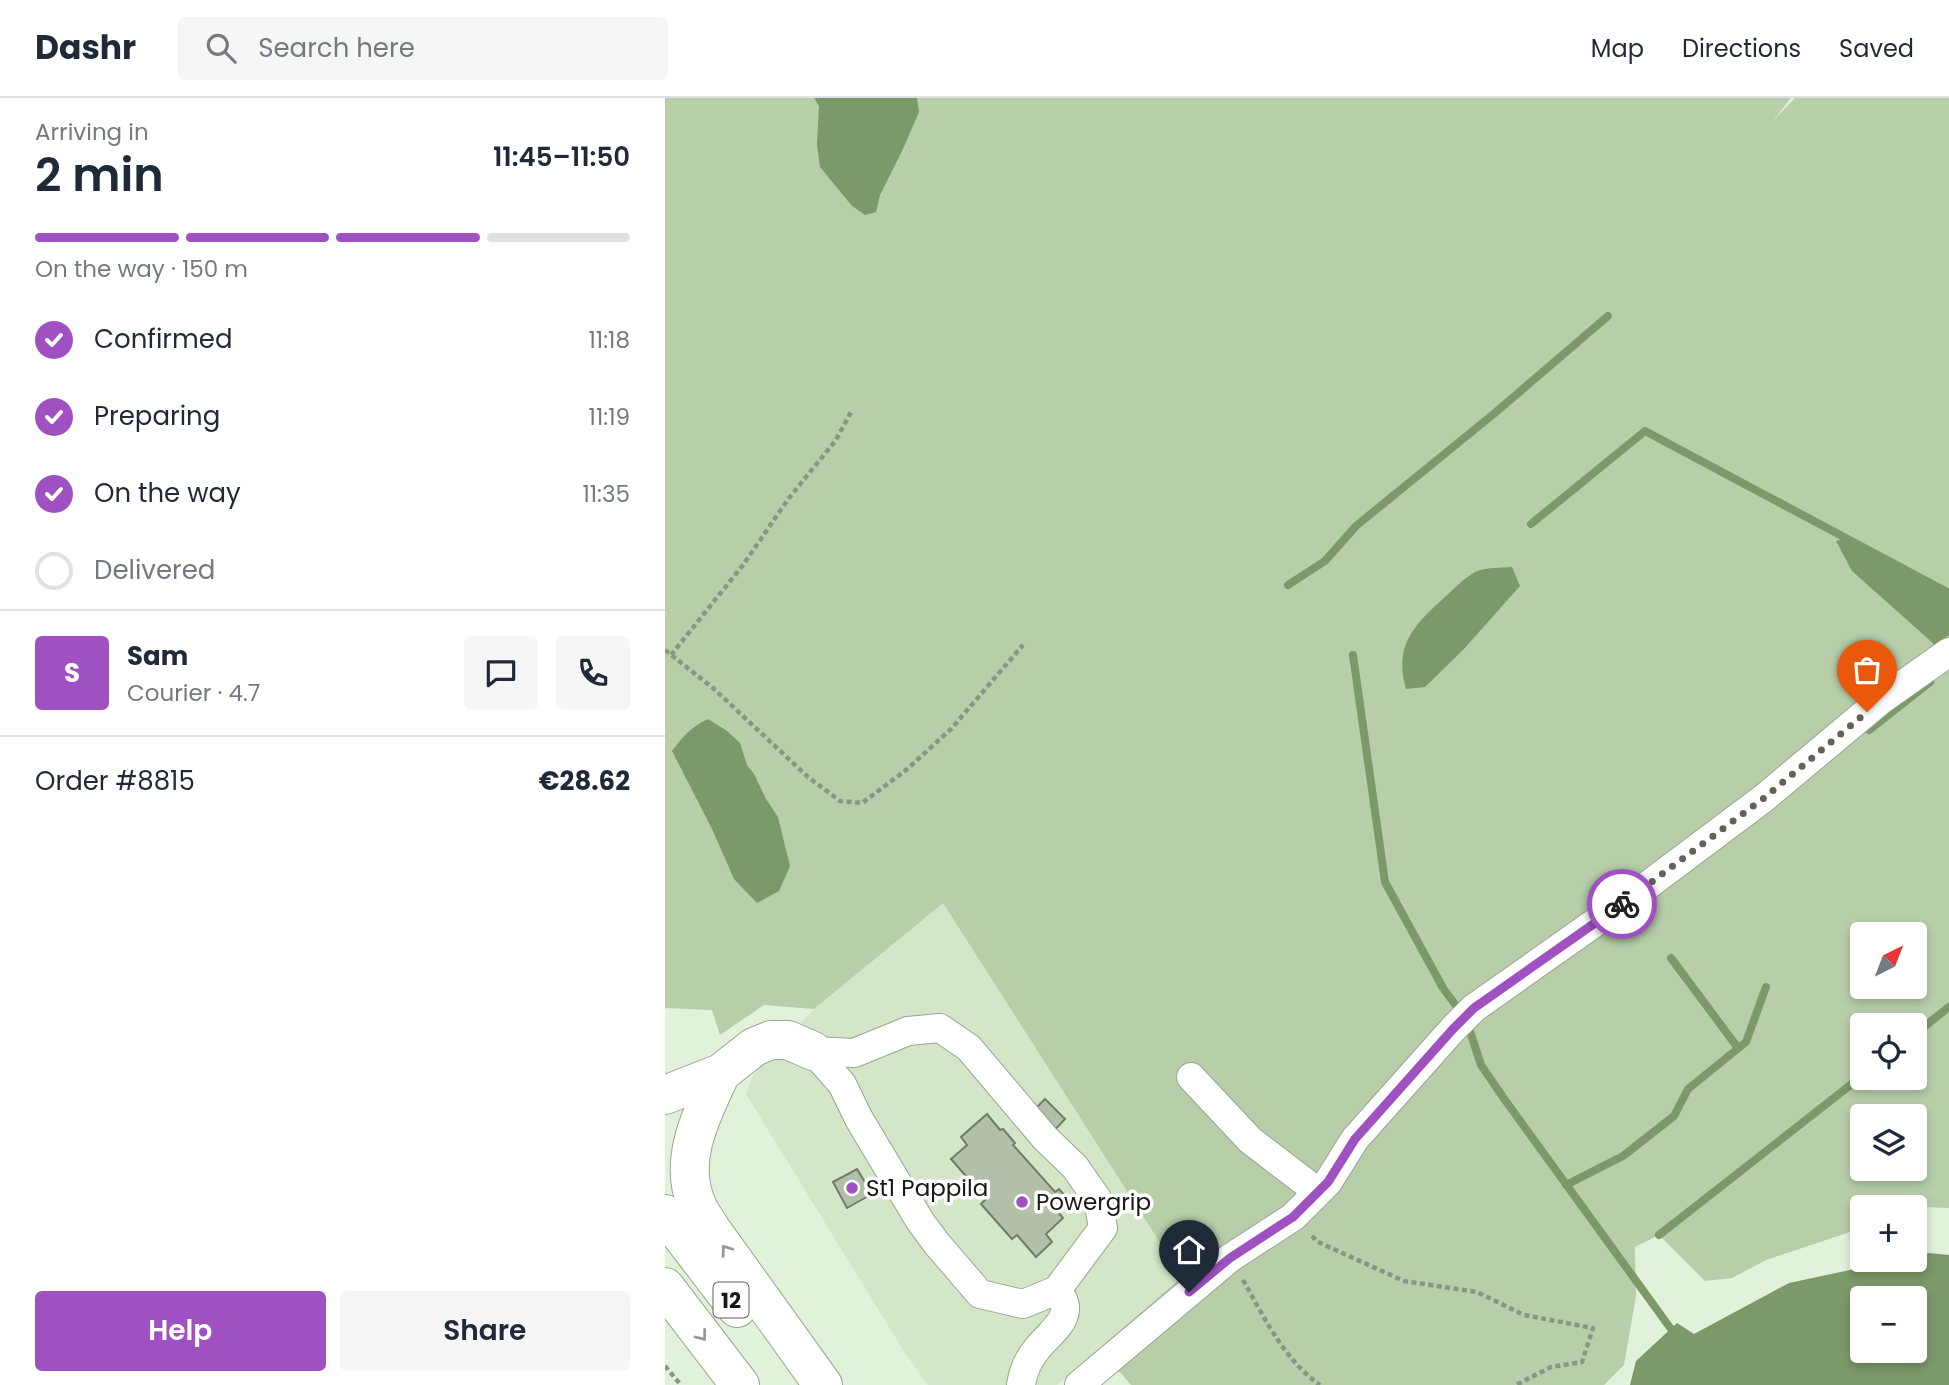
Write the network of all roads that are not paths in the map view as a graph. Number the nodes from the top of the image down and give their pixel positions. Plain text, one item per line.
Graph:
1 (1949, 652) edge
2 (813, 1052) junction
3 (721, 1073) junction
4 (1191, 1077) dead end
5 (665, 1094) edge
6 (1318, 1192) junction
7 (665, 1214) edge
8 (665, 1287) edge
9 (1056, 1290) junction
10 (740, 1385) edge
11 (796, 1385) edge
12 (823, 1385) edge
13 (1021, 1385) edge
14 (1079, 1385) edge

1 - 6 lane
2 - 3 highway
2 - 9 lane
2 - 9 lane
3 - 5 highway
12 -> 3 highway
4 - 6 lane
6 - 14 lane
7 - 11 highway, 12
8 -> 10 highway, 12
9 - 13 lane

